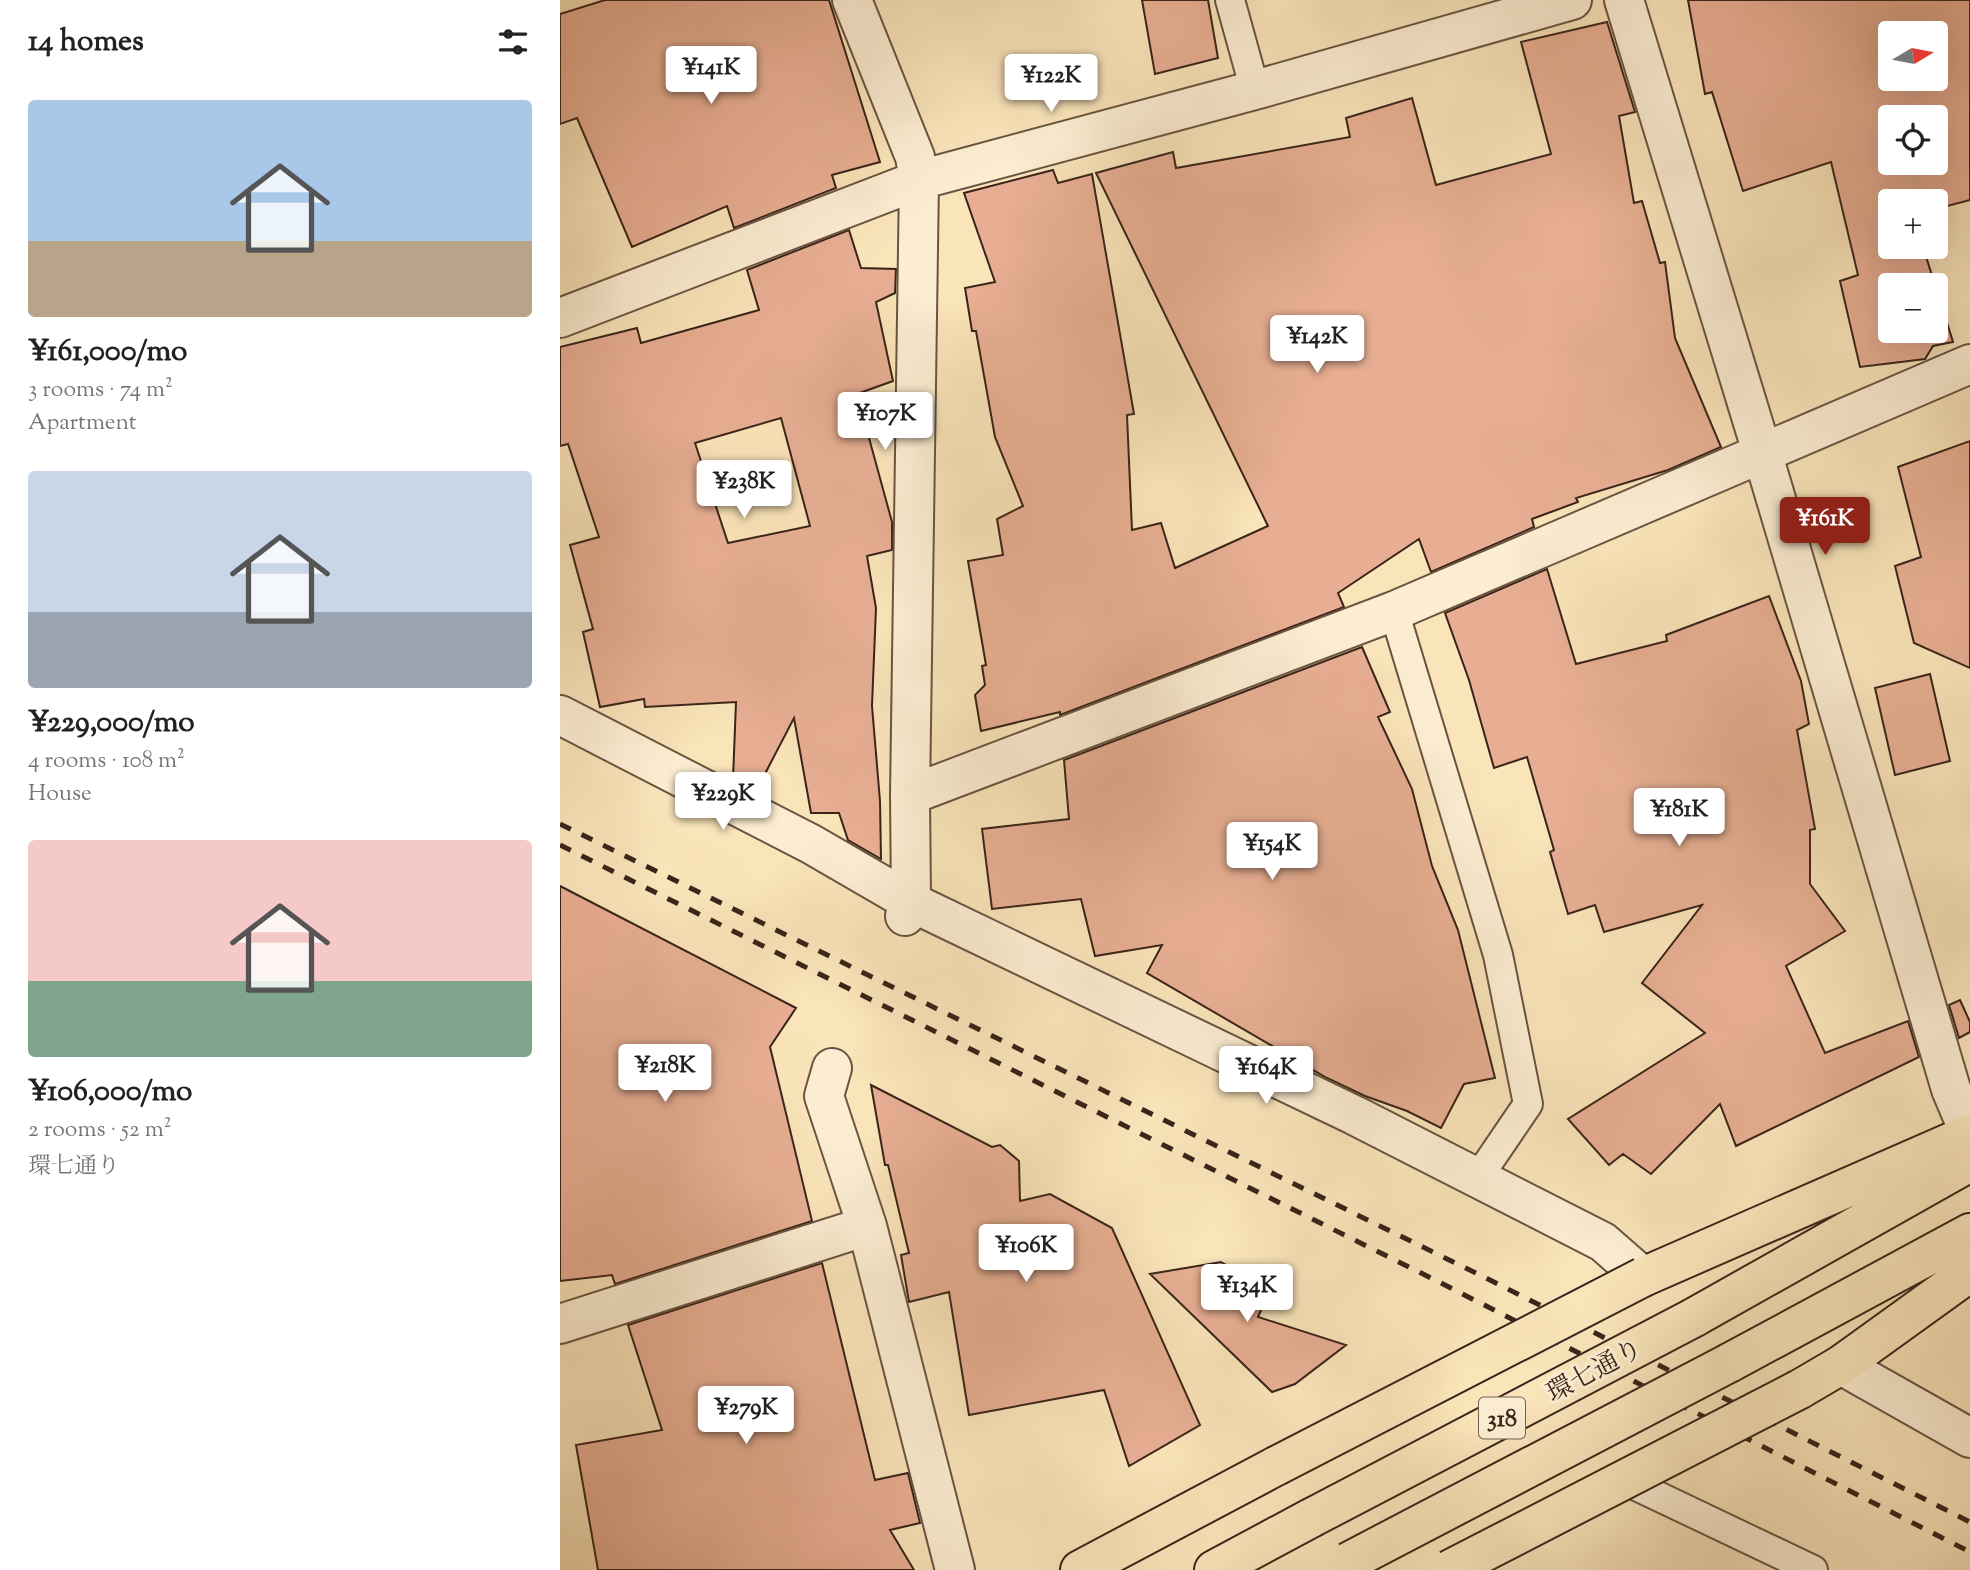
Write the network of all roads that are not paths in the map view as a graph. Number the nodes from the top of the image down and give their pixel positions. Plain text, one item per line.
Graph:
1 (852, 0) edge
2 (1230, 0) edge
3 (1572, 0) edge
4 (1624, 0) edge
5 (1255, 90) junction
6 (919, 180) junction
7 (560, 318) edge
8 (1970, 364) edge
9 (1762, 452) junction
10 (1394, 611) junction
11 (560, 715) edge
12 (910, 795) junction
13 (908, 909) junction
14 (832, 1068) dead end
15 (1970, 1134) edge
16 (1970, 1162) edge
17 (1477, 1179) junction
18 (867, 1226) junction
19 (1970, 1233) edge
20 (1970, 1272) edge
21 (1643, 1276) junction
22 (560, 1324) edge
23 (1841, 1365) junction
24 (1970, 1438) edge
25 (1624, 1480) junction
26 (1341, 1566) edge
27 (955, 1570) edge
28 (1080, 1570) edge
29 (1214, 1570) edge
30 (1449, 1570) edge
31 (1814, 1570) edge

1 - 6 street
2 - 5 lane
3 - 5 street
4 - 9 street
5 - 6 street
6 - 7 street
6 - 12 street
8 - 9 street
9 - 10 street
9 - 15 street
10 - 12 street
10 - 17 lane
11 - 13 street
12 - 13 street
13 - 17 street
14 - 18 street
15 - 21 main road
16 - 29 main road, 環七通り / 318, bridge
17 - 21 street
18 - 22 street
18 - 27 street
19 - 26 main road, 318, bridge
20 - 23 main road
21 - 28 main road, bridge
23 - 24 street
23 - 25 main road, bridge
25 - 30 main road, bridge
25 - 31 lane

